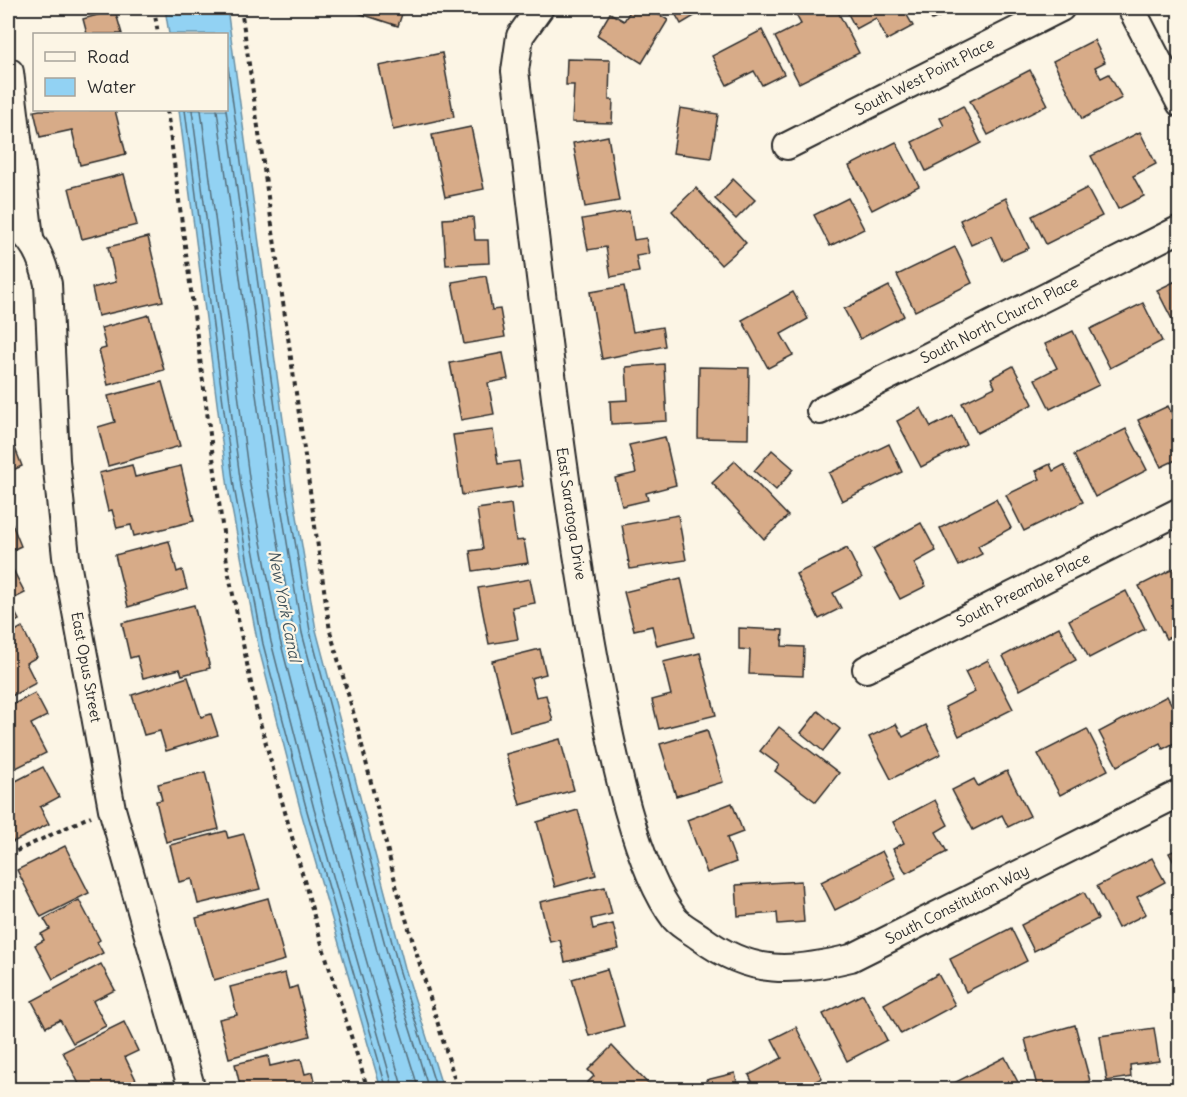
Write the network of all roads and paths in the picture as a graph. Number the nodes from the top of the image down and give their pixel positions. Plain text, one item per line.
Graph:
1 (154, 8) edge
2 (241, 8) edge
3 (540, 8) edge
4 (1061, 8) edge
5 (1131, 8) edge
6 (158, 33) edge
7 (10, 72) dead end
8 (1179, 103) edge
9 (167, 111) edge
10 (787, 146) dead end
11 (8, 222) edge
12 (1179, 229) edge
13 (30, 238) junction
14 (820, 411) dead end
15 (1179, 511) edge
16 (866, 669) dead end
17 (1179, 793) edge
18 (95, 814) dead end
19 (8, 855) edge
20 (724, 956) joint
21 (192, 1089) edge
22 (368, 1089) edge
23 (458, 1089) edge

1 - 6 path
2 - 23 path
3 - 20 street, East Saratoga Drive
4 - 10 street, South West Point Place
5 - 8 street
7 - 13 street
9 - 22 path
11 - 13 street
12 - 14 street, South North Church Place
13 - 21 street, East Opus Street
15 - 16 street, South Preamble Place
17 - 20 street, South Constitution Way
18 - 19 path

